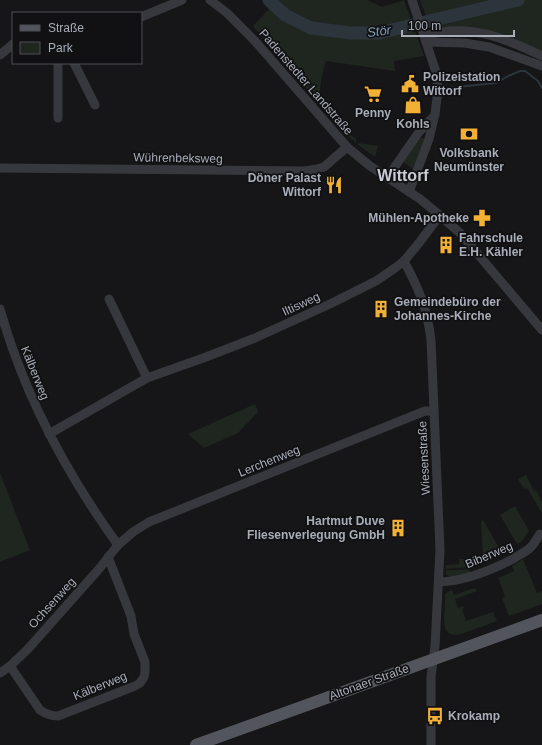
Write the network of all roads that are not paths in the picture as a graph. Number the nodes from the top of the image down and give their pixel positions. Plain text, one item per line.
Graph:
1 (182, 0) edge
2 (210, 0) edge
3 (412, 0) edge
4 (142, 17) edge
5 (425, 37) junction
6 (12, 45) edge
7 (0, 56) edge
8 (542, 56) edge
9 (58, 64) edge
10 (74, 64) edge
11 (542, 66) edge
12 (95, 105) dead end
13 (436, 114) junction
14 (58, 118) dead end
15 (347, 147) junction
16 (0, 168) edge
17 (387, 178) junction
18 (409, 192) junction
19 (440, 215) junction
20 (404, 261) junction
21 (109, 298) dead end
22 (0, 309) edge
23 (542, 330) edge
24 (147, 378) junction
25 (434, 411) junction
26 (49, 434) junction
27 (540, 534) dead end
28 (118, 545) junction
29 (108, 557) junction
30 (439, 582) junction
31 (542, 620) edge
32 (434, 659) junction
33 (10, 666) junction
34 (0, 673) edge
35 (196, 745) edge
36 (431, 745) edge

1 - 4 street
2 - 15 street, Padenstedter Landstraße
3 - 5 street
5 - 8 street
5 - 11 street
5 - 13 street
6 - 7 street
9 - 14 street
10 - 12 street
13 - 17 street
13 - 18 street
15 - 16 street, Wührenbeksweg
15 - 17 street, Padenstedter Landstraße
17 - 18 street, Padenstedter Landstraße
18 - 19 street, Padenstedter Landstraße
19 - 20 street, Iltisweg
19 - 23 street, Padenstedter Landstraße
20 - 24 street, Iltisweg
20 - 25 street, Wiesenstraße
21 - 24 street
22 - 26 street, Kälberweg
24 - 26 street, Iltisweg
25 - 28 street, Lerchenweg
25 - 30 street, Wiesenstraße
26 - 28 street, Kälberweg
27 - 30 street, Biberweg
28 - 29 street, Ochsenweg
29 - 33 street, Ochsenweg
29 - 33 street, Kälberweg
30 - 32 street, Wiesenstraße
31 - 32 main road, Altonaer Straße
32 - 35 main road, Altonaer Straße
32 - 36 street
33 - 34 street, Ochsenweg

